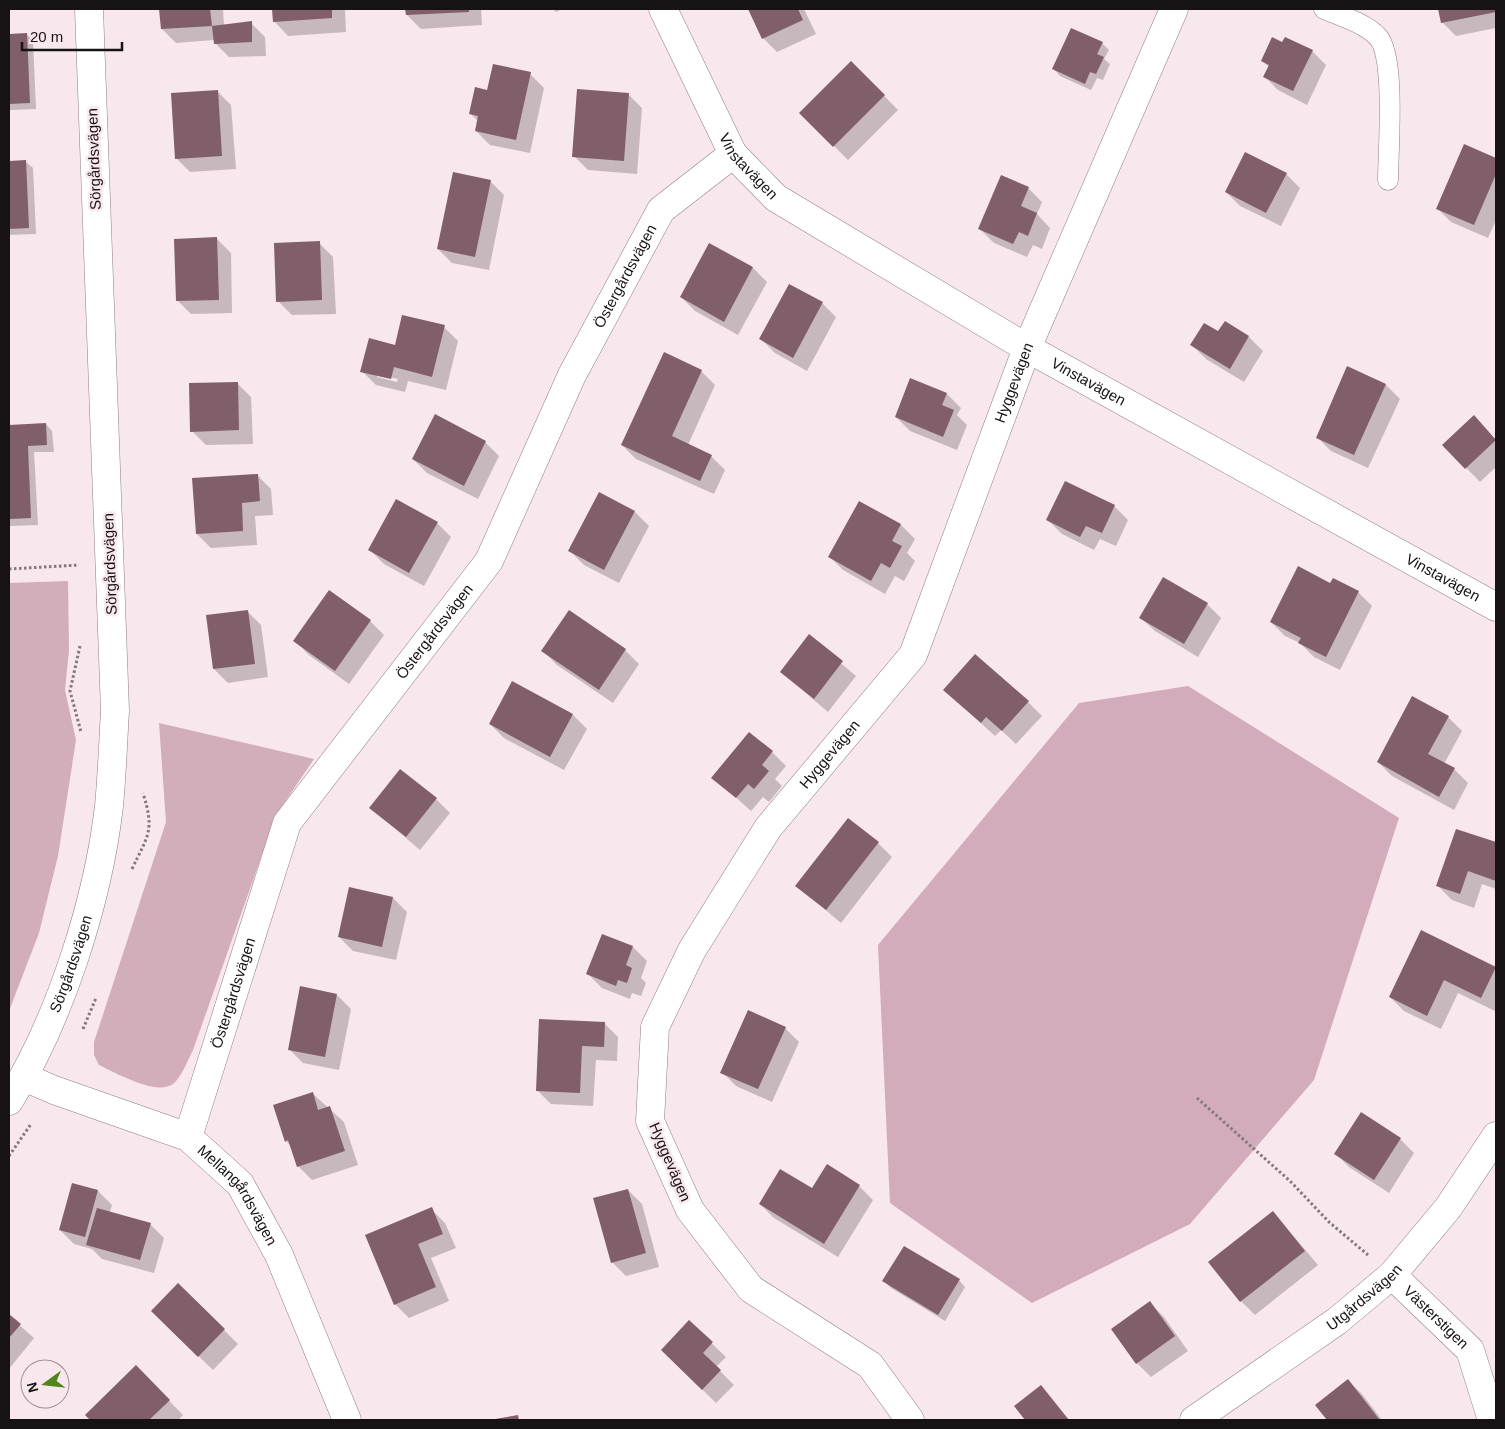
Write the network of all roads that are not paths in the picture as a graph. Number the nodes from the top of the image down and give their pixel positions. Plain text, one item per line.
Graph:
1 (89, 9) edge
2 (663, 9) edge
3 (1174, 9) edge
4 (1324, 9) edge
5 (733, 154) junction
6 (1388, 180) dead end
7 (1027, 348) junction
8 (1496, 607) edge
9 (24, 1077) junction
10 (9, 1101) edge
11 (1496, 1136) edge
12 (188, 1137) junction
13 (1392, 1275) junction
14 (347, 1420) edge
15 (910, 1420) edge
16 (1194, 1420) edge
17 (1492, 1420) edge

1 - 9 street, Sörgårdsvägen
2 - 5 street, Vinstavägen
3 - 7 street, Hyggevägen
4 - 6 lane
5 - 7 street, Vinstavägen
5 - 12 street, Östergårdsvägen
7 - 8 street, Vinstavägen
7 - 15 street, Hyggevägen
9 - 10 street, Sörgårdsvägen
9 - 12 street, Mellangårdsvägen
11 - 13 street, Utgårdsvägen
12 - 14 street, Mellangårdsvägen
13 - 16 street, Utgårdsvägen
13 - 17 street, Västerstigen

